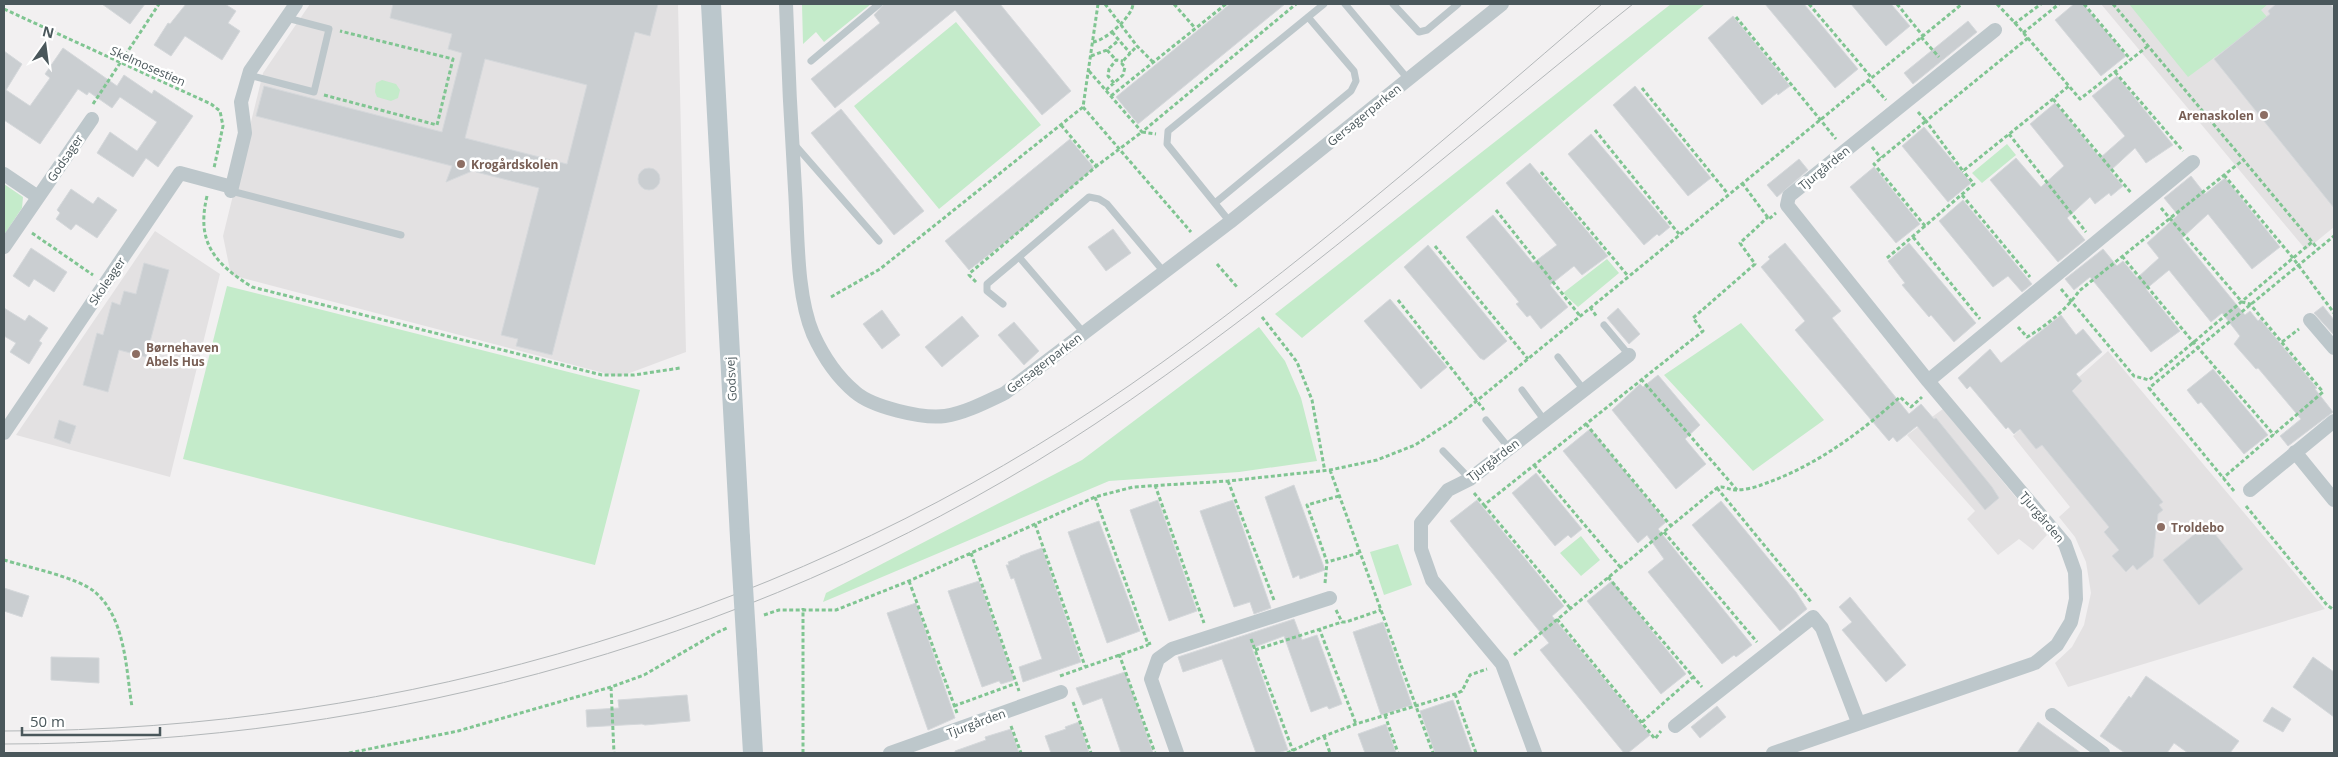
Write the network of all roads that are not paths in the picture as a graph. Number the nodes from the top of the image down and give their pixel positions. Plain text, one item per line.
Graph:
1 (296, 4) edge
2 (711, 4) edge
3 (786, 4) edge
4 (879, 4) edge
5 (1324, 4) edge
6 (1345, 4) edge
7 (1393, 4) edge
8 (1458, 4) edge
9 (1502, 4) edge
10 (1308, 17) junction
11 (287, 18) junction
12 (1995, 30) road end
13 (810, 61) dead end
14 (248, 75) junction
15 (1408, 79) junction
16 (92, 119) road end
17 (792, 142) junction
18 (2193, 162) road end
19 (4, 174) edge
20 (231, 189) junction
21 (38, 197) junction
22 (1215, 203) junction
23 (1230, 222) junction
24 (401, 235) dead end
25 (879, 241) dead end
26 (4, 247) edge
27 (1018, 257) junction
28 (1164, 272) junction
29 (1002, 304) dead end
30 (2310, 320) road end
31 (1604, 325) dead end
32 (1084, 333) junction
33 (2334, 348) edge
34 (1629, 355) joint
35 (1558, 357) dead end
36 (1931, 384) junction
37 (1522, 390) dead end
38 (1584, 390) junction
39 (1486, 420) road end
40 (1545, 421) junction
41 (2334, 421) edge
42 (4, 433) edge
43 (1509, 448) junction
44 (1443, 451) dead end
45 (2295, 452) junction
46 (1467, 480) junction
47 (2245, 493) road end
48 (2334, 500) edge
49 (1327, 592) road end
50 (1066, 691) road end
51 (2052, 715) dead end
52 (1858, 722) junction
53 (1674, 726) road end
54 (753, 753) edge
55 (890, 753) edge
56 (1177, 753) edge
57 (1535, 753) edge
58 (1773, 753) edge
59 (2103, 753) edge

1 - 11 street
2 - 54 street, Godsvej, bridge
3 - 17 street, Gersagerparken
4 - 13 lane
5 - 10 lane
6 - 15 lane
7 - 8 lane
9 - 15 street, Gersagerparken
10 - 22 lane
10 - 22 lane
11 - 14 street
11 - 14 lane
12 - 36 street, Tjurgården
14 - 20 street
15 - 23 street, Gersagerparken
16 - 21 street, Godsager
17 - 25 lane
17 - 32 street, Gersagerparken
18 - 36 street
19 - 21 street
20 - 24 lane
20 - 42 street, Skoleager
21 - 26 street, Godsager
22 - 23 lane
23 - 28 street, Gersagerparken
27 - 28 lane
27 - 29 lane
27 - 32 lane
28 - 32 street, Gersagerparken
30 - 33 street
31 - 34 lane, Tjurgården
34 - 38 street, Tjurgården
35 - 38 lane
36 - 52 street, Tjurgården
37 - 40 lane
38 - 40 street, Tjurgården
39 - 43 lane
40 - 43 street, Tjurgården
41 - 45 street
43 - 46 street, Tjurgården
44 - 46 lane
45 - 47 street
45 - 48 street
46 - 57 street, Tjurgården
49 - 56 street
50 - 55 street, Tjurgården
51 - 59 street
52 - 53 street
52 - 58 street, Tjurgården

